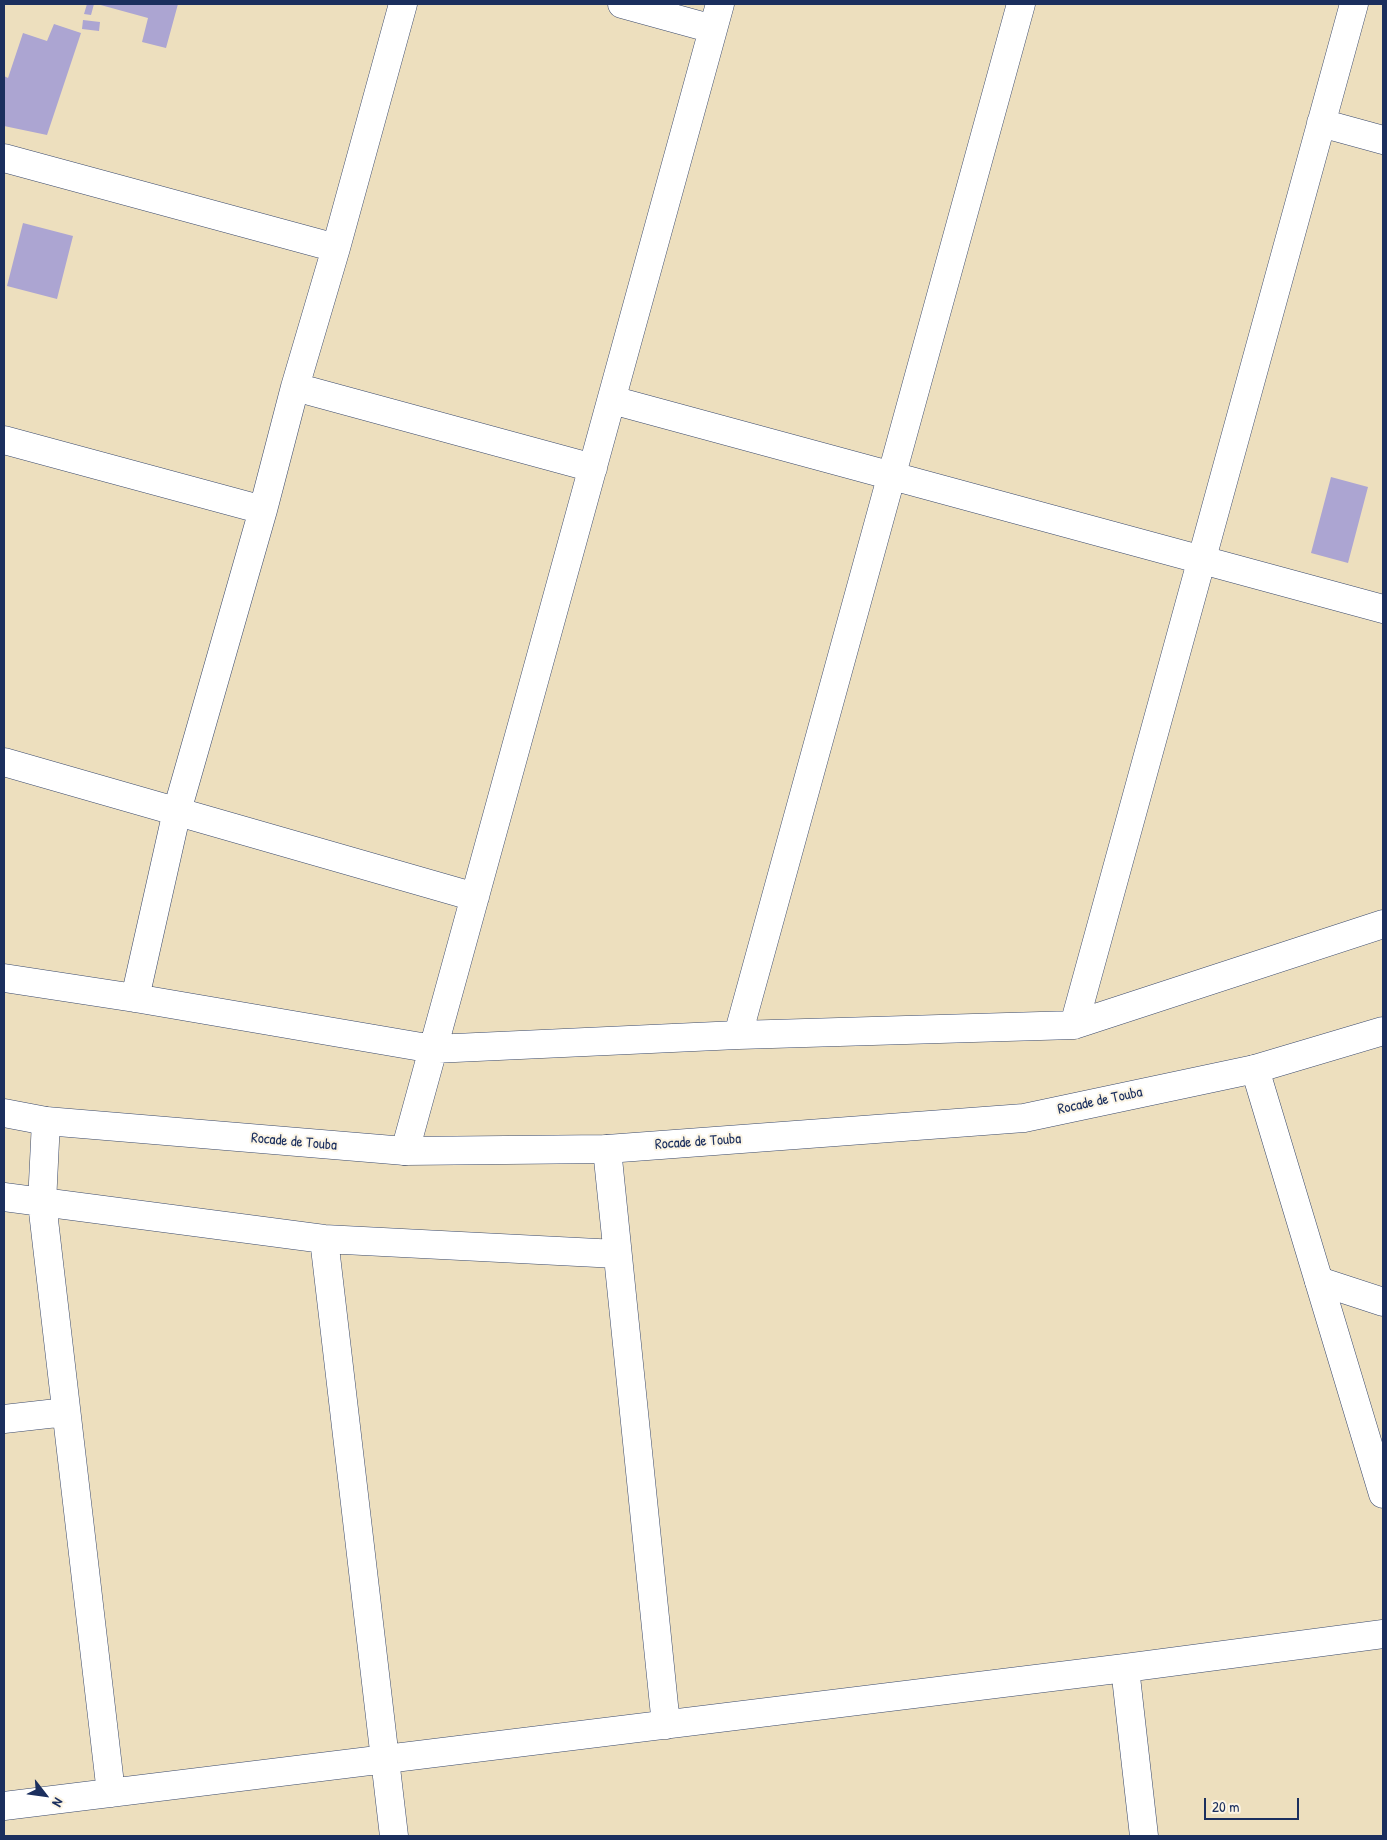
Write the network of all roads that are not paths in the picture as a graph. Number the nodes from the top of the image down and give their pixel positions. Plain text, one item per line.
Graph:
1 (402, 4) edge
2 (622, 4) edge
3 (1021, 4) edge
4 (1354, 4) edge
5 (717, 16) edge
6 (1321, 123) junction
7 (1383, 140) edge
8 (4, 158) edge
9 (336, 248) junction
10 (295, 387) junction
11 (612, 400) junction
12 (4, 440) edge
13 (593, 468) junction
14 (892, 476) junction
15 (263, 510) junction
16 (1202, 560) junction
17 (1383, 609) edge
18 (4, 762) edge
19 (177, 811) junction
20 (475, 896) junction
21 (1383, 924) edge
22 (4, 978) edge
23 (135, 998) junction
24 (1074, 1025) junction
25 (1383, 1031) edge
26 (738, 1035) junction
27 (433, 1049) junction
28 (1255, 1069) junction
29 (4, 1113) edge
30 (46, 1121) junction
31 (606, 1149) junction
32 (405, 1151) junction
33 (4, 1197) edge
34 (42, 1203) junction
35 (324, 1239) junction
36 (617, 1254) junction
37 (1319, 1281) junction
38 (1383, 1302) edge
39 (66, 1412) junction
40 (4, 1419) edge
41 (1383, 1494) edge
42 (1383, 1634) edge
43 (1124, 1668) junction
44 (666, 1725) junction
45 (385, 1759) junction
46 (111, 1793) junction
47 (4, 1806) edge
48 (394, 1836) edge
49 (1144, 1836) edge

1 - 9 street
2 - 5 street
3 - 14 street
4 - 6 street
5 - 11 street
6 - 7 street
6 - 16 street
8 - 9 street
9 - 10 street
10 - 13 street
10 - 15 street
11 - 13 street
11 - 14 street
12 - 15 street
13 - 20 street
14 - 16 street
14 - 26 street
15 - 19 street
16 - 17 street
16 - 24 street
18 - 19 street
19 - 20 street
19 - 23 street
20 - 27 street
21 - 24 street
22 - 23 street
23 - 27 street
24 - 26 street
25 - 28 street, Rocade de Touba
26 - 27 street
27 - 32 street
28 - 31 street, Rocade de Touba
28 - 37 street
29 - 30 street, Rocade de Touba
30 - 32 street, Rocade de Touba
30 - 34 street
31 - 32 street, Rocade de Touba
31 - 36 street
33 - 34 street
34 - 35 street
34 - 39 street
35 - 36 street
35 - 45 street
36 - 44 street
37 - 38 street
37 - 41 street
39 - 40 street
39 - 46 street
42 - 43 street
43 - 44 street
43 - 49 street
44 - 45 street
45 - 46 street
45 - 48 street
46 - 47 street

